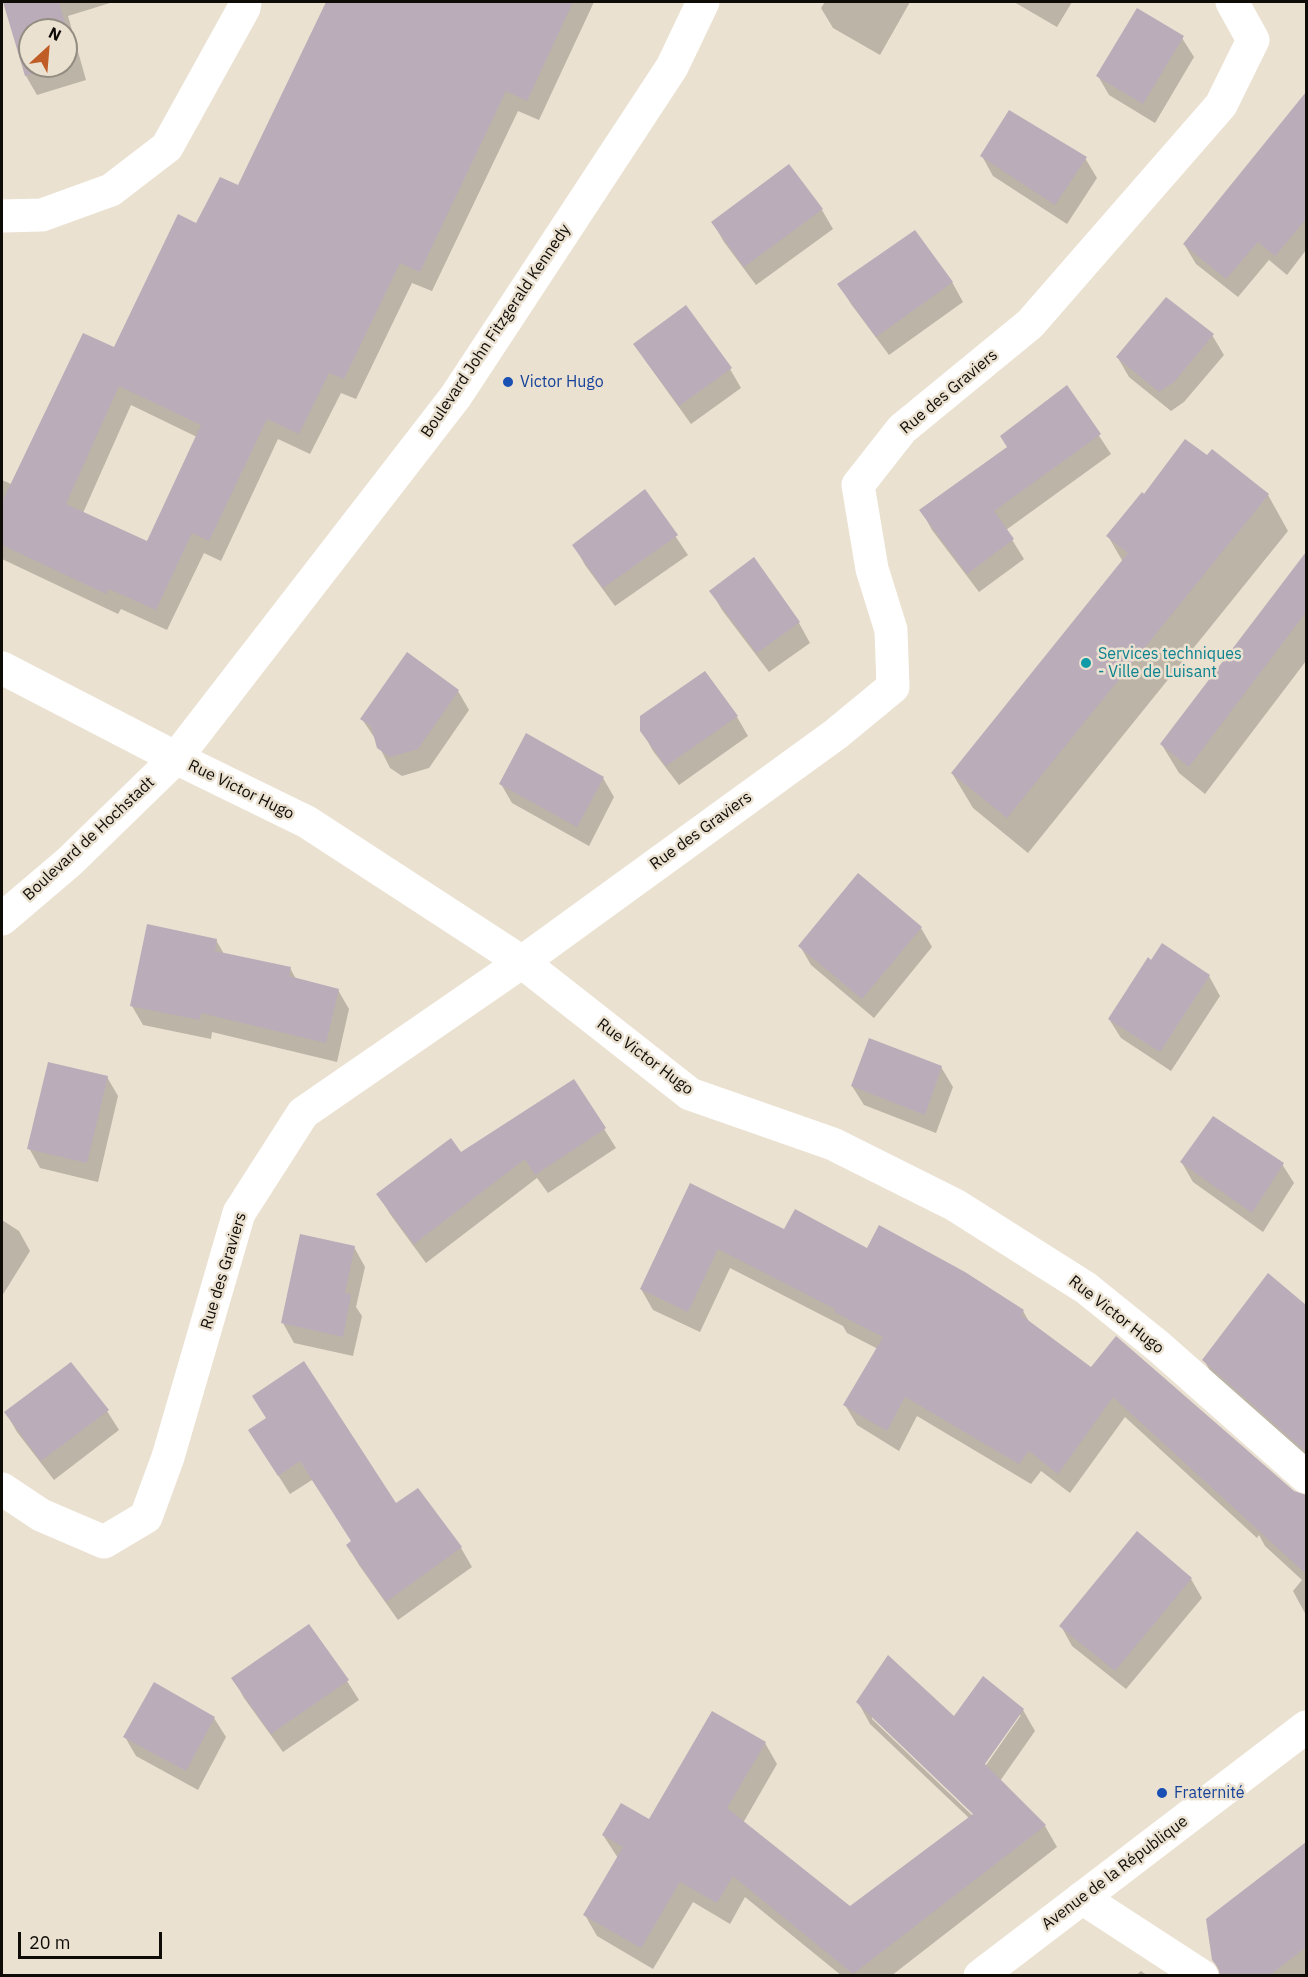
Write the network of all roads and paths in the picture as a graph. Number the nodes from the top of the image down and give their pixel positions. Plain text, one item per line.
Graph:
1 (245, 2) edge
2 (703, 2) edge
3 (1232, 2) edge
4 (2, 216) edge
5 (2, 668) edge
6 (176, 758) junction
7 (2, 919) edge
8 (522, 962) junction
9 (1306, 1477) edge
10 (2, 1489) edge
11 (1306, 1727) edge
12 (1082, 1898) junction
13 (980, 1976) edge
14 (1202, 1976) edge

1 - 4 street
2 - 6 street, Boulevard John Fitzgerald Kennedy
3 - 8 street, Rue des Graviers
5 - 6 street, Rue Victor Hugo
6 - 7 street, Boulevard de Hochstadt
6 - 8 street, Rue Victor Hugo
8 - 9 street, Rue Victor Hugo
8 - 10 street, Rue des Graviers
11 - 12 street, Avenue de la République
12 - 13 street, Avenue de la République
12 - 14 street

